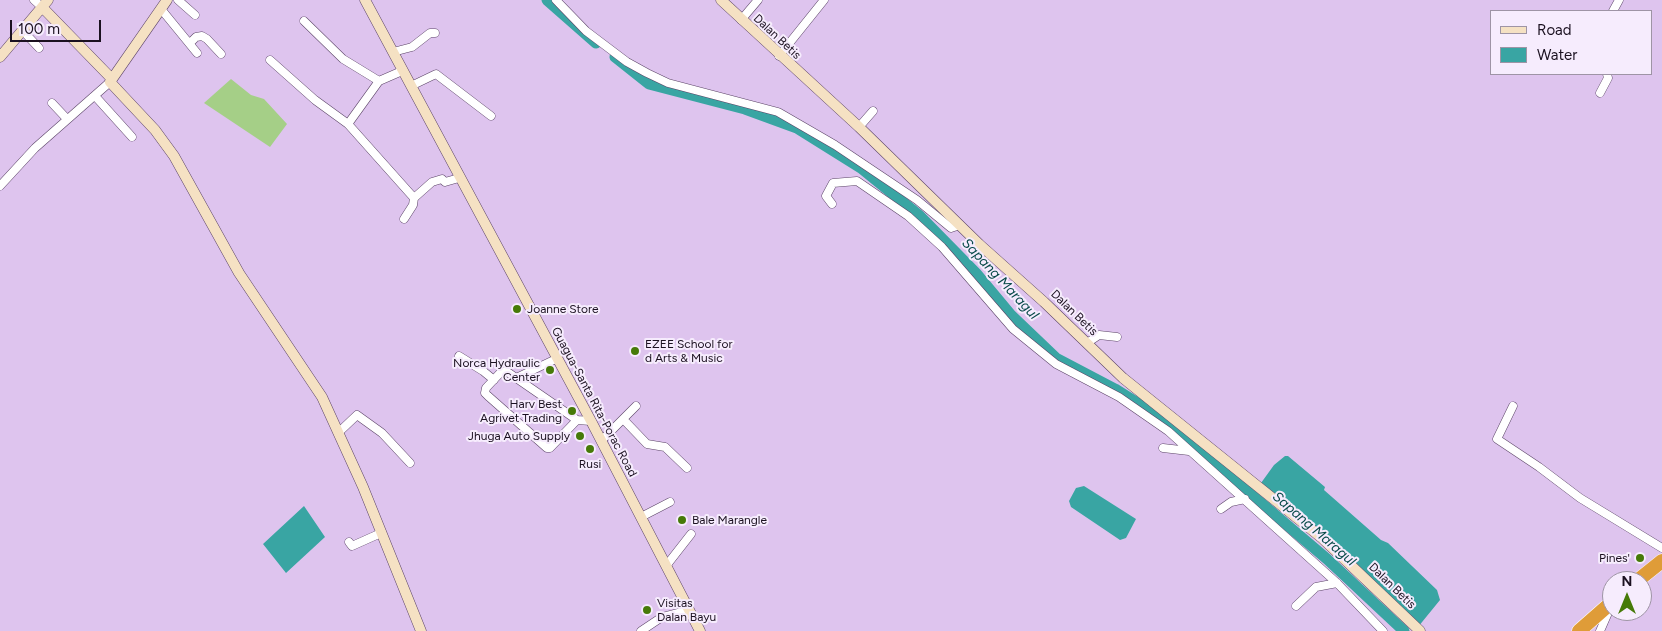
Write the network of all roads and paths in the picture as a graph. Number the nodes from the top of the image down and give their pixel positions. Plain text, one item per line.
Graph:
1 (34, 0) edge
2 (178, 0) edge
3 (365, 0) edge
4 (556, 0) edge
5 (721, 0) edge
6 (758, 0) edge
7 (824, 0) edge
8 (45, 4) edge
9 (164, 4) edge
10 (195, 15) dead end
11 (741, 20) junction
12 (304, 21) dead end
13 (22, 31) junction
14 (435, 33) dead end
15 (190, 43) junction
16 (39, 48) dead end
17 (393, 52) junction
18 (197, 53) dead end
19 (221, 54) dead end
20 (779, 56) junction
21 (0, 58) edge
22 (270, 60) dead end
23 (402, 72) junction
24 (1607, 75) edge
25 (111, 80) junction
26 (379, 81) junction
27 (411, 86) junction
28 (1600, 93) dead end
29 (95, 96) junction
30 (52, 103) dead end
31 (873, 111) dead end
32 (492, 116) dead end
33 (67, 119) junction
34 (348, 124) junction
35 (859, 127) junction
36 (132, 137) dead end
37 (459, 178) junction
38 (0, 186) edge
39 (414, 198) junction
40 (832, 204) dead end
41 (404, 219) dead end
42 (960, 225) junction
43 (1117, 336) dead end
44 (1087, 343) junction
45 (459, 356) dead end
46 (556, 359) junction
47 (516, 378) junction
48 (494, 380) junction
49 (636, 406) dead end
50 (1513, 406) dead end
51 (577, 420) junction
52 (624, 420) junction
53 (591, 421) junction
54 (339, 432) junction
55 (601, 441) junction
56 (1163, 448) dead end
57 (1189, 451) junction
58 (410, 463) dead end
59 (688, 468) dead end
60 (1245, 499) junction
61 (670, 502) dead end
62 (1221, 509) dead end
63 (641, 517) junction
64 (381, 533) junction
65 (691, 534) dead end
66 (1662, 548) edge
67 (356, 554) dead end
68 (1662, 561) edge
69 (666, 566) junction
70 (1650, 571) edge
71 (1337, 582) junction
72 (1296, 606) dead end
73 (689, 610) junction
74 (1602, 611) edge
75 (421, 631) edge
76 (641, 631) edge
77 (700, 631) edge
78 (1383, 631) edge
79 (1420, 631) edge
80 (1578, 631) edge

1 - 8 street
2 - 10 street
3 - 17 street, Guagua-Santa Rita-Porac Road
4 - 42 street
5 - 11 street, Dalan Betis
6 - 11 street
7 - 20 street
8 - 13 street
8 - 25 street
9 - 15 street
9 - 25 street
11 - 20 street, Dalan Betis
12 - 26 street
13 - 16 street
13 - 21 street
14 - 17 street
15 - 18 street
15 - 19 street
17 - 23 street, Guagua-Santa Rita-Porac Road
20 - 35 street, Dalan Betis
22 - 34 street
23 - 26 street
23 - 27 street, Guagua-Santa Rita-Porac Road
24 - 28 street
25 - 29 street
25 - 54 street
26 - 34 street
27 - 32 street
27 - 37 street, Guagua-Santa Rita-Porac Road
29 - 33 street
29 - 36 street
30 - 33 street
31 - 35 street
33 - 38 street
34 - 39 street
35 - 42 street, Dalan Betis
37 - 39 street
37 - 46 street, Guagua-Santa Rita-Porac Road
39 - 41 street
40 - 57 street
42 - 44 street, Dalan Betis
43 - 44 street
44 - 79 street, Dalan Betis
45 - 48 street
46 - 47 street
46 - 53 street, Guagua-Santa Rita-Porac Road
47 - 48 street
47 - 51 street
48 - 51 street
49 - 52 street
50 - 66 street
51 - 53 street
52 - 55 street
52 - 59 street
53 - 55 street, Guagua-Santa Rita-Porac Road
54 - 58 street
54 - 64 street
55 - 63 street, Guagua-Santa Rita-Porac Road
56 - 57 street
57 - 60 street
60 - 62 street
60 - 71 street
61 - 63 street
63 - 69 street, Guagua-Santa Rita-Porac Road
64 - 67 street
64 - 75 street
65 - 69 street
68 - 70 highway
69 - 73 street, Guagua-Santa Rita-Porac Road
71 - 72 street
71 - 78 street
73 - 76 street
73 - 77 street, Guagua-Santa Rita-Porac Road
74 - 80 highway

